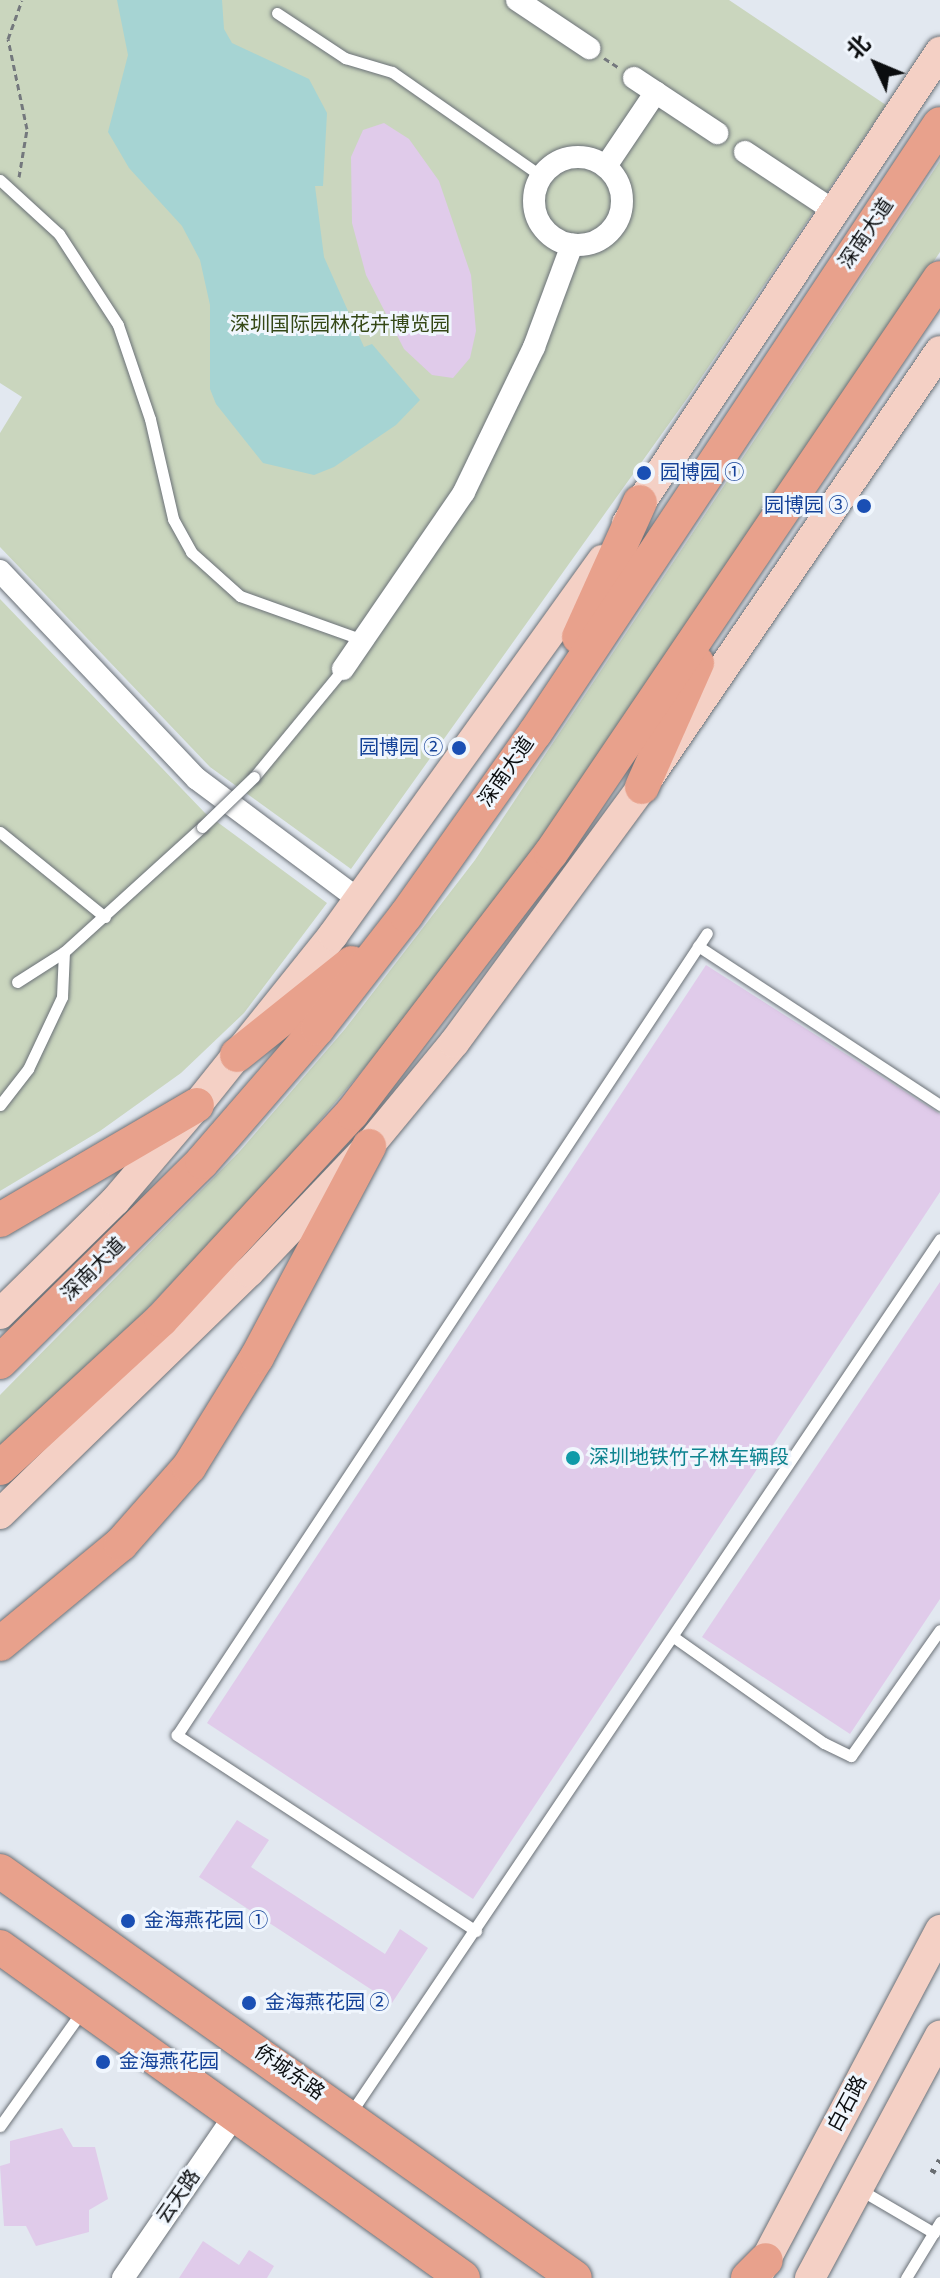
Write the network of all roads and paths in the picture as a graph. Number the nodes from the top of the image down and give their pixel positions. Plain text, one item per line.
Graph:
1 (22, 0) edge
2 (517, 0) edge
3 (277, 13) dead end
4 (589, 48) joint
5 (940, 52) edge
6 (634, 78) joint
7 (656, 92) junction
8 (940, 124) edge
9 (717, 133) dead end
10 (745, 152) dead end
11 (606, 166) junction
12 (541, 176) junction
13 (0, 180) edge
14 (16, 192) junction
15 (834, 211) junction
16 (572, 245) junction
17 (940, 278) edge
18 (940, 351) edge
19 (640, 502) junction
20 (0, 571) edge
21 (733, 585) junction
22 (364, 640) junction
23 (343, 669) joint
24 (535, 733) junction
25 (642, 787) junction
26 (0, 832) edge
27 (358, 899) junction
28 (406, 915) junction
29 (105, 917) junction
30 (707, 933) dead end
31 (698, 946) junction
32 (64, 952) junction
33 (17, 982) dead end
34 (237, 1055) junction
35 (0, 1105) edge
36 (197, 1105) junction
37 (940, 1105) edge
38 (369, 1146) junction
39 (0, 1220) edge
40 (940, 1239) edge
41 (0, 1314) edge
42 (0, 1362) edge
43 (0, 1468) edge
44 (0, 1514) edge
45 (940, 1630) edge
46 (675, 1638) junction
47 (4, 1642) edge
48 (0, 1871) edge
49 (940, 1930) edge
50 (476, 1931) junction
51 (0, 1947) edge
52 (85, 2008) junction
53 (940, 2036) edge
54 (235, 2115) junction
55 (349, 2116) junction
56 (0, 2126) edge
57 (859, 2188) junction
58 (937, 2227) edge
59 (757, 2272) edge
60 (123, 2278) edge
61 (463, 2278) edge
62 (575, 2278) edge
63 (810, 2278) edge
64 (906, 2278) edge

1 - 14 path
2 - 4 street
3 - 12 lane
4 - 6 path
5 - 15 main road
6 - 7 street
7 - 9 street
7 - 11 street
8 - 24 main road, 深南大道
10 - 15 street
11 - 12 street
11 - 16 street
12 - 16 street
13 - 14 lane
14 - 22 lane
15 - 19 main road
16 - 22 street
17 - 21 main road
18 - 25 main road
19 - 24 main road
19 - 27 main road
20 - 27 street
21 - 25 main road
21 - 43 main road
22 - 23 street
23 - 29 lane, bridge
24 - 28 main road, 深南大道
25 - 38 main road
26 - 29 lane
27 - 34 main road
28 - 34 main road
28 - 42 main road, 深南大道
29 - 32 lane
30 - 31 lane
31 - 37 lane
31 - 50 lane
32 - 33 lane
32 - 35 lane
34 - 36 main road
36 - 39 main road
36 - 41 main road
38 - 44 main road
38 - 47 main road
40 - 46 lane
45 - 46 lane
46 - 50 lane
48 - 55 main road, 侨城东路
49 - 59 main road, 白石路
50 - 55 lane
51 - 52 main road
52 - 54 main road
52 - 56 lane
53 - 57 main road
54 - 60 street, 云天路
54 - 61 main road
55 - 62 main road, 侨城东路
57 - 58 lane
57 - 63 main road
58 - 64 lane

